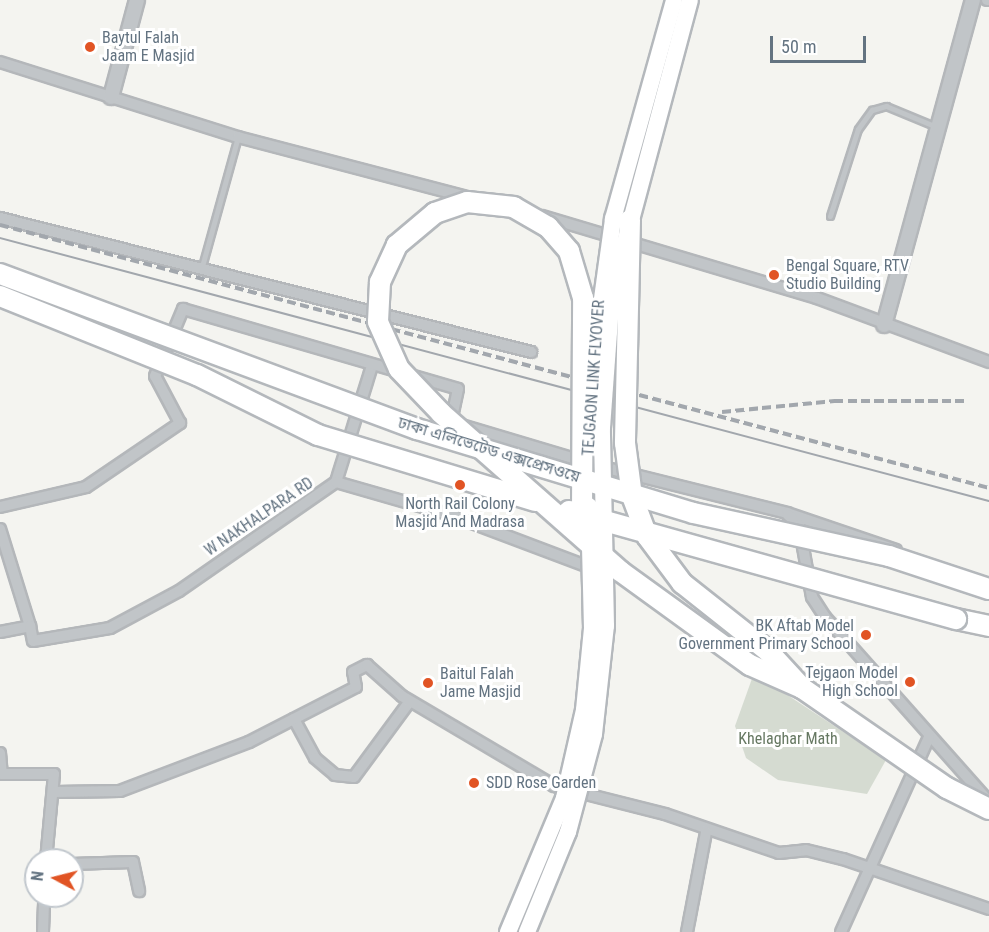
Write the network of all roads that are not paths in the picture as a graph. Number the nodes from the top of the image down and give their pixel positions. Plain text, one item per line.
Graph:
1 (137, 0) edge
2 (674, 0) edge
3 (690, 0) edge
4 (973, 0) edge
5 (0, 62) edge
6 (111, 97) junction
7 (939, 128) junction
8 (238, 136) junction
9 (830, 216) dead end
10 (0, 218) edge
11 (630, 220) junction
12 (200, 272) junction
13 (0, 274) edge
14 (0, 296) edge
15 (884, 325) junction
16 (531, 352) dead end
17 (989, 362) edge
18 (372, 366) junction
19 (595, 465) junction
20 (336, 482) junction
21 (0, 507) edge
22 (787, 513) junction
23 (0, 529) edge
24 (889, 556) junction
25 (589, 563) junction
26 (989, 575) edge
27 (989, 591) edge
28 (30, 626) junction
29 (989, 626) edge
30 (0, 632) edge
31 (802, 687) junction
32 (410, 701) junction
33 (294, 719) junction
34 (929, 736) junction
35 (0, 753) edge
36 (574, 789) junction
37 (55, 792) junction
38 (989, 802) edge
39 (989, 808) edge
40 (706, 832) junction
41 (48, 848) edge
42 (84, 864) edge
43 (870, 869) junction
44 (140, 891) dead end
45 (44, 908) edge
46 (989, 909) edge
47 (43, 932) edge
48 (508, 932) edge
49 (527, 932) edge
50 (687, 932) edge
51 (841, 932) edge

1 - 6 street
2 - 25 main road, TEJGAON LINK FLYOVER, bridge
3 - 11 main road, TEJGAON LINK FLYOVER, bridge
4 - 7 street
5 - 6 street
6 - 8 street
7 - 9 lane
7 - 15 street
8 - 12 lane
8 - 15 street
10 - 12 street
11 - 31 highway, bridge
11 - 49 main road, TEJGAON LINK FLYOVER, bridge
12 - 16 street
13 - 24 highway, ঢাকা এলিভেটেড এক্সপ্রেসওয়ে, bridge
14 - 29 highway, bridge
15 - 17 street
18 - 19 street
18 - 20 street
18 - 21 street
19 - 22 street
19 - 36 street
20 - 25 street, W NAKHALPARA RD
20 - 28 street, W NAKHALPARA RD
22 - 27 street
22 - 34 street
23 - 28 street
24 - 26 highway, bridge
24 - 27 highway, ঢাকা এলিভেটেড এক্সপ্রেসওয়ে, bridge
25 - 31 highway, bridge
25 - 48 main road, TEJGAON LINK FLYOVER, bridge
28 - 30 street
31 - 39 highway, bridge
32 - 33 street
32 - 33 street
32 - 36 street
33 - 37 street
34 - 38 street
34 - 43 street
35 - 37 street
36 - 40 street
37 - 41 street
40 - 43 street
40 - 50 street
42 - 44 street
43 - 46 street
43 - 51 street
45 - 47 street

